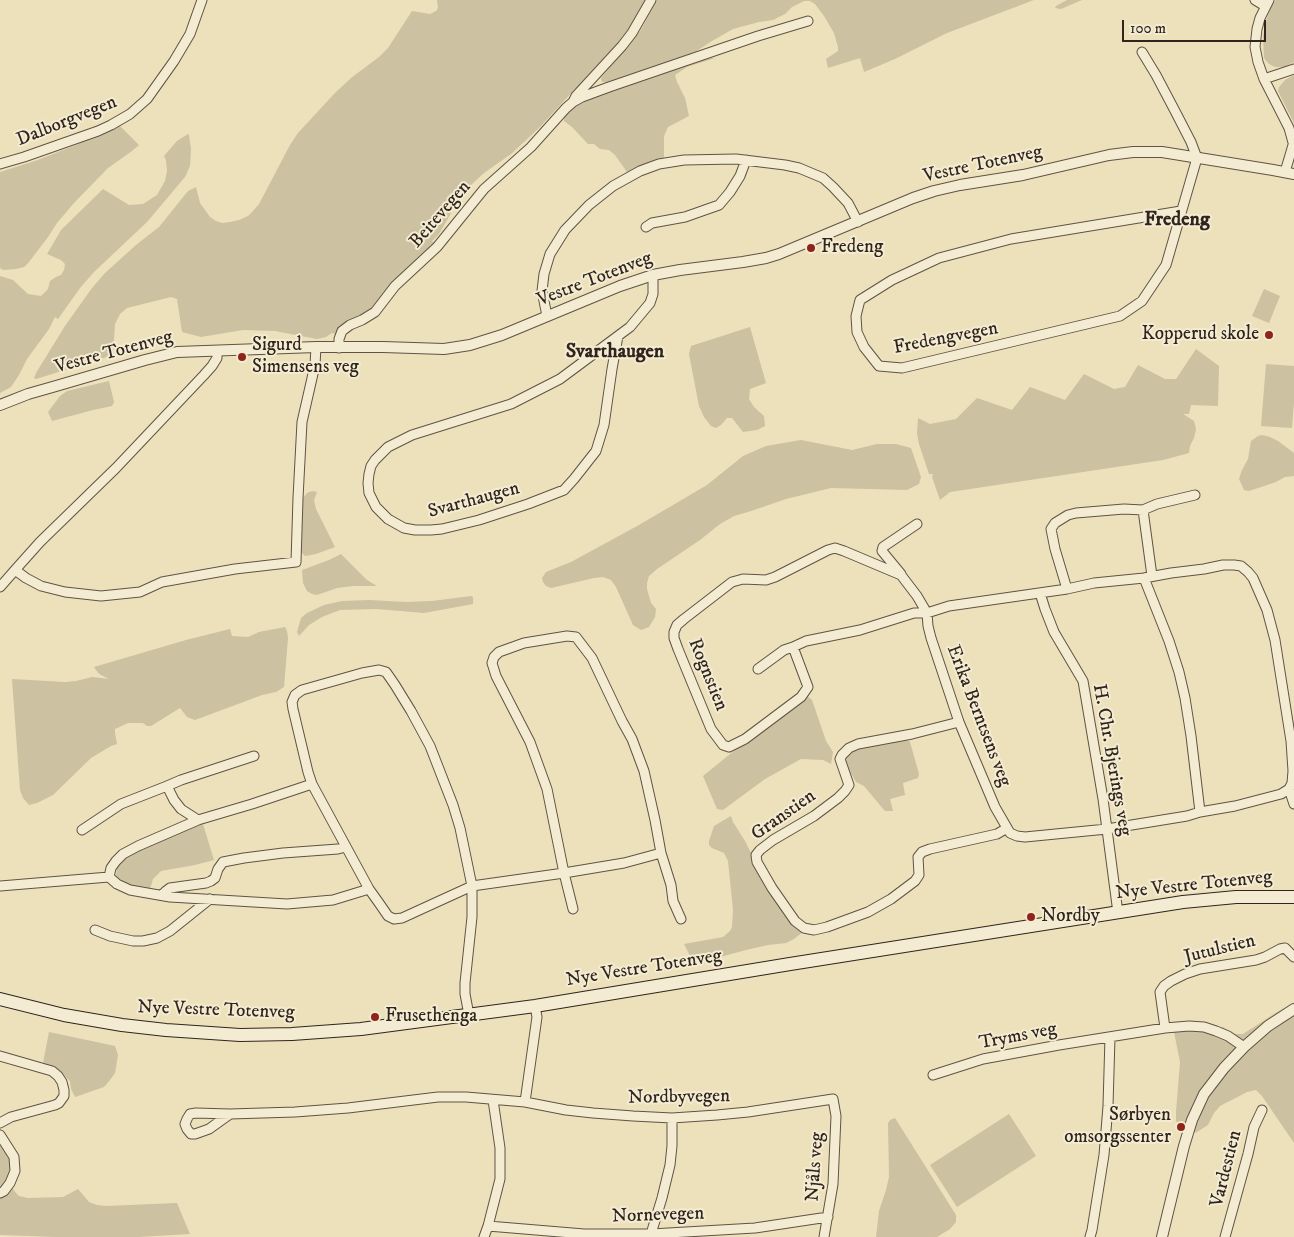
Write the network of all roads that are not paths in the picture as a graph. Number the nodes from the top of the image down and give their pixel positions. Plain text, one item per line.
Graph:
1 (202, 0) edge
2 (651, 0) edge
3 (1255, 0) edge
4 (1267, 3) edge
5 (808, 21) dead end
6 (1142, 52) dead end
7 (1294, 69) edge
8 (1264, 79) junction
9 (573, 102) junction
10 (1294, 145) edge
11 (1197, 158) junction
12 (746, 160) junction
13 (0, 164) edge
14 (1290, 173) edge
15 (1181, 211) junction
16 (858, 222) junction
17 (646, 227) dead end
18 (654, 275) junction
19 (547, 316) junction
20 (618, 336) junction
21 (316, 347) junction
22 (340, 348) junction
23 (217, 351) junction
24 (0, 405) edge
25 (1195, 496) dead end
26 (1143, 510) junction
27 (917, 524) dead end
28 (15, 570) junction
29 (901, 575) junction
30 (1148, 577) junction
31 (0, 587) edge
32 (1067, 589) junction
33 (1040, 593) junction
34 (927, 613) junction
35 (793, 647) junction
36 (758, 669) dead end
37 (959, 722) junction
38 (254, 756) dead end
39 (312, 784) junction
40 (167, 786) junction
41 (1288, 789) junction
42 (1294, 804) edge
43 (1200, 812) junction
44 (198, 820) junction
45 (1007, 828) junction
46 (1107, 829) junction
47 (82, 830) dead end
48 (346, 847) junction
49 (661, 853) junction
50 (564, 873) junction
51 (109, 877) junction
52 (0, 886) edge
53 (472, 886) junction
54 (369, 889) junction
55 (162, 896) junction
56 (1294, 896) edge
57 (210, 899) junction
58 (573, 909) dead end
59 (1118, 913) junction
60 (681, 919) dead end
61 (95, 930) dead end
62 (1294, 958) edge
63 (0, 1000) edge
64 (535, 1006) junction
65 (1294, 1009) edge
66 (468, 1015) junction
67 (1165, 1028) junction
68 (1110, 1037) junction
69 (1244, 1047) junction
70 (0, 1056) edge
71 (933, 1075) dead end
72 (833, 1099) joint
73 (493, 1100) junction
74 (525, 1102) junction
75 (1262, 1110) dead end
76 (230, 1114) dead end
77 (672, 1118) junction
78 (0, 1123) edge
79 (0, 1135) edge
80 (0, 1193) edge
81 (828, 1217) junction
82 (488, 1226) junction
83 (651, 1236) edge
84 (484, 1237) edge
85 (824, 1237) edge
86 (1090, 1237) edge
87 (1162, 1237) edge
88 (1225, 1237) edge

1 - 13 street, Dalborgvegen
2 - 9 street, Beitevegen
3 - 4 street
4 - 8 street
5 - 9 street, Beitevegen
6 - 11 street
7 - 8 street
8 - 10 street
9 - 22 street, Beitevegen
10 - 14 street
11 - 14 street, Vestre Totenveg
11 - 15 street, Fredengvegen
11 - 16 street, Vestre Totenveg
12 - 16 street
12 - 17 street
12 - 19 street
15 - 15 street, Fredengvegen
16 - 18 street, Vestre Totenveg
18 - 19 street, Vestre Totenveg
18 - 20 street, Svarthaugen
19 - 22 street, Vestre Totenveg
20 - 20 street, Svarthaugen
21 - 22 street, Vestre Totenveg
21 - 23 street, Vestre Totenveg
21 - 28 street
23 - 24 street, Vestre Totenveg
23 - 28 street
25 - 26 street
26 - 30 street
26 - 32 street
27 - 29 street
28 - 31 street
29 - 34 street
29 - 35 street, Rognstien
30 - 32 street
30 - 41 street
30 - 43 street
32 - 33 street
33 - 34 street
33 - 46 street, H. Chr. Bjerings veg
34 - 35 street
34 - 37 street, Erika Berntsens veg
35 - 36 street
37 - 45 street, Erika Berntsens veg
37 - 45 street, Granstien
38 - 40 street
39 - 44 street
39 - 48 street
39 - 53 street
40 - 44 street
40 - 47 street
41 - 42 street
41 - 43 street
43 - 46 street
44 - 51 street
45 - 46 street
46 - 59 street, H. Chr. Bjerings veg
48 - 54 street
48 - 55 street
49 - 50 street
49 - 50 street
49 - 60 street
50 - 53 street
50 - 58 street
51 - 52 street
51 - 55 street
53 - 54 street
53 - 66 street
54 - 57 street
55 - 57 street
56 - 59 main road, Nye Vestre Totenveg
57 - 61 street
59 - 64 main road, Nye Vestre Totenveg
62 - 67 street, Jutulstien
63 - 66 main road, Nye Vestre Totenveg
64 - 66 main road, Nye Vestre Totenveg
64 - 74 street
65 - 69 street
67 - 68 street, Tryms veg
67 - 69 street, Tryms veg
68 - 71 street, Tryms veg
68 - 86 street
69 - 87 street
70 - 78 street
72 - 77 street, Nordbyvegen
72 - 81 street, Njåls veg
73 - 74 street, Nordbyvegen
73 - 76 street, Nordbyvegen
73 - 82 street
74 - 77 street, Nordbyvegen
75 - 88 street, Vardestien
77 - 83 street
79 - 80 street
81 - 83 street, Nornevegen
81 - 85 street, Njåls veg
82 - 83 street, Nornevegen
82 - 84 street

